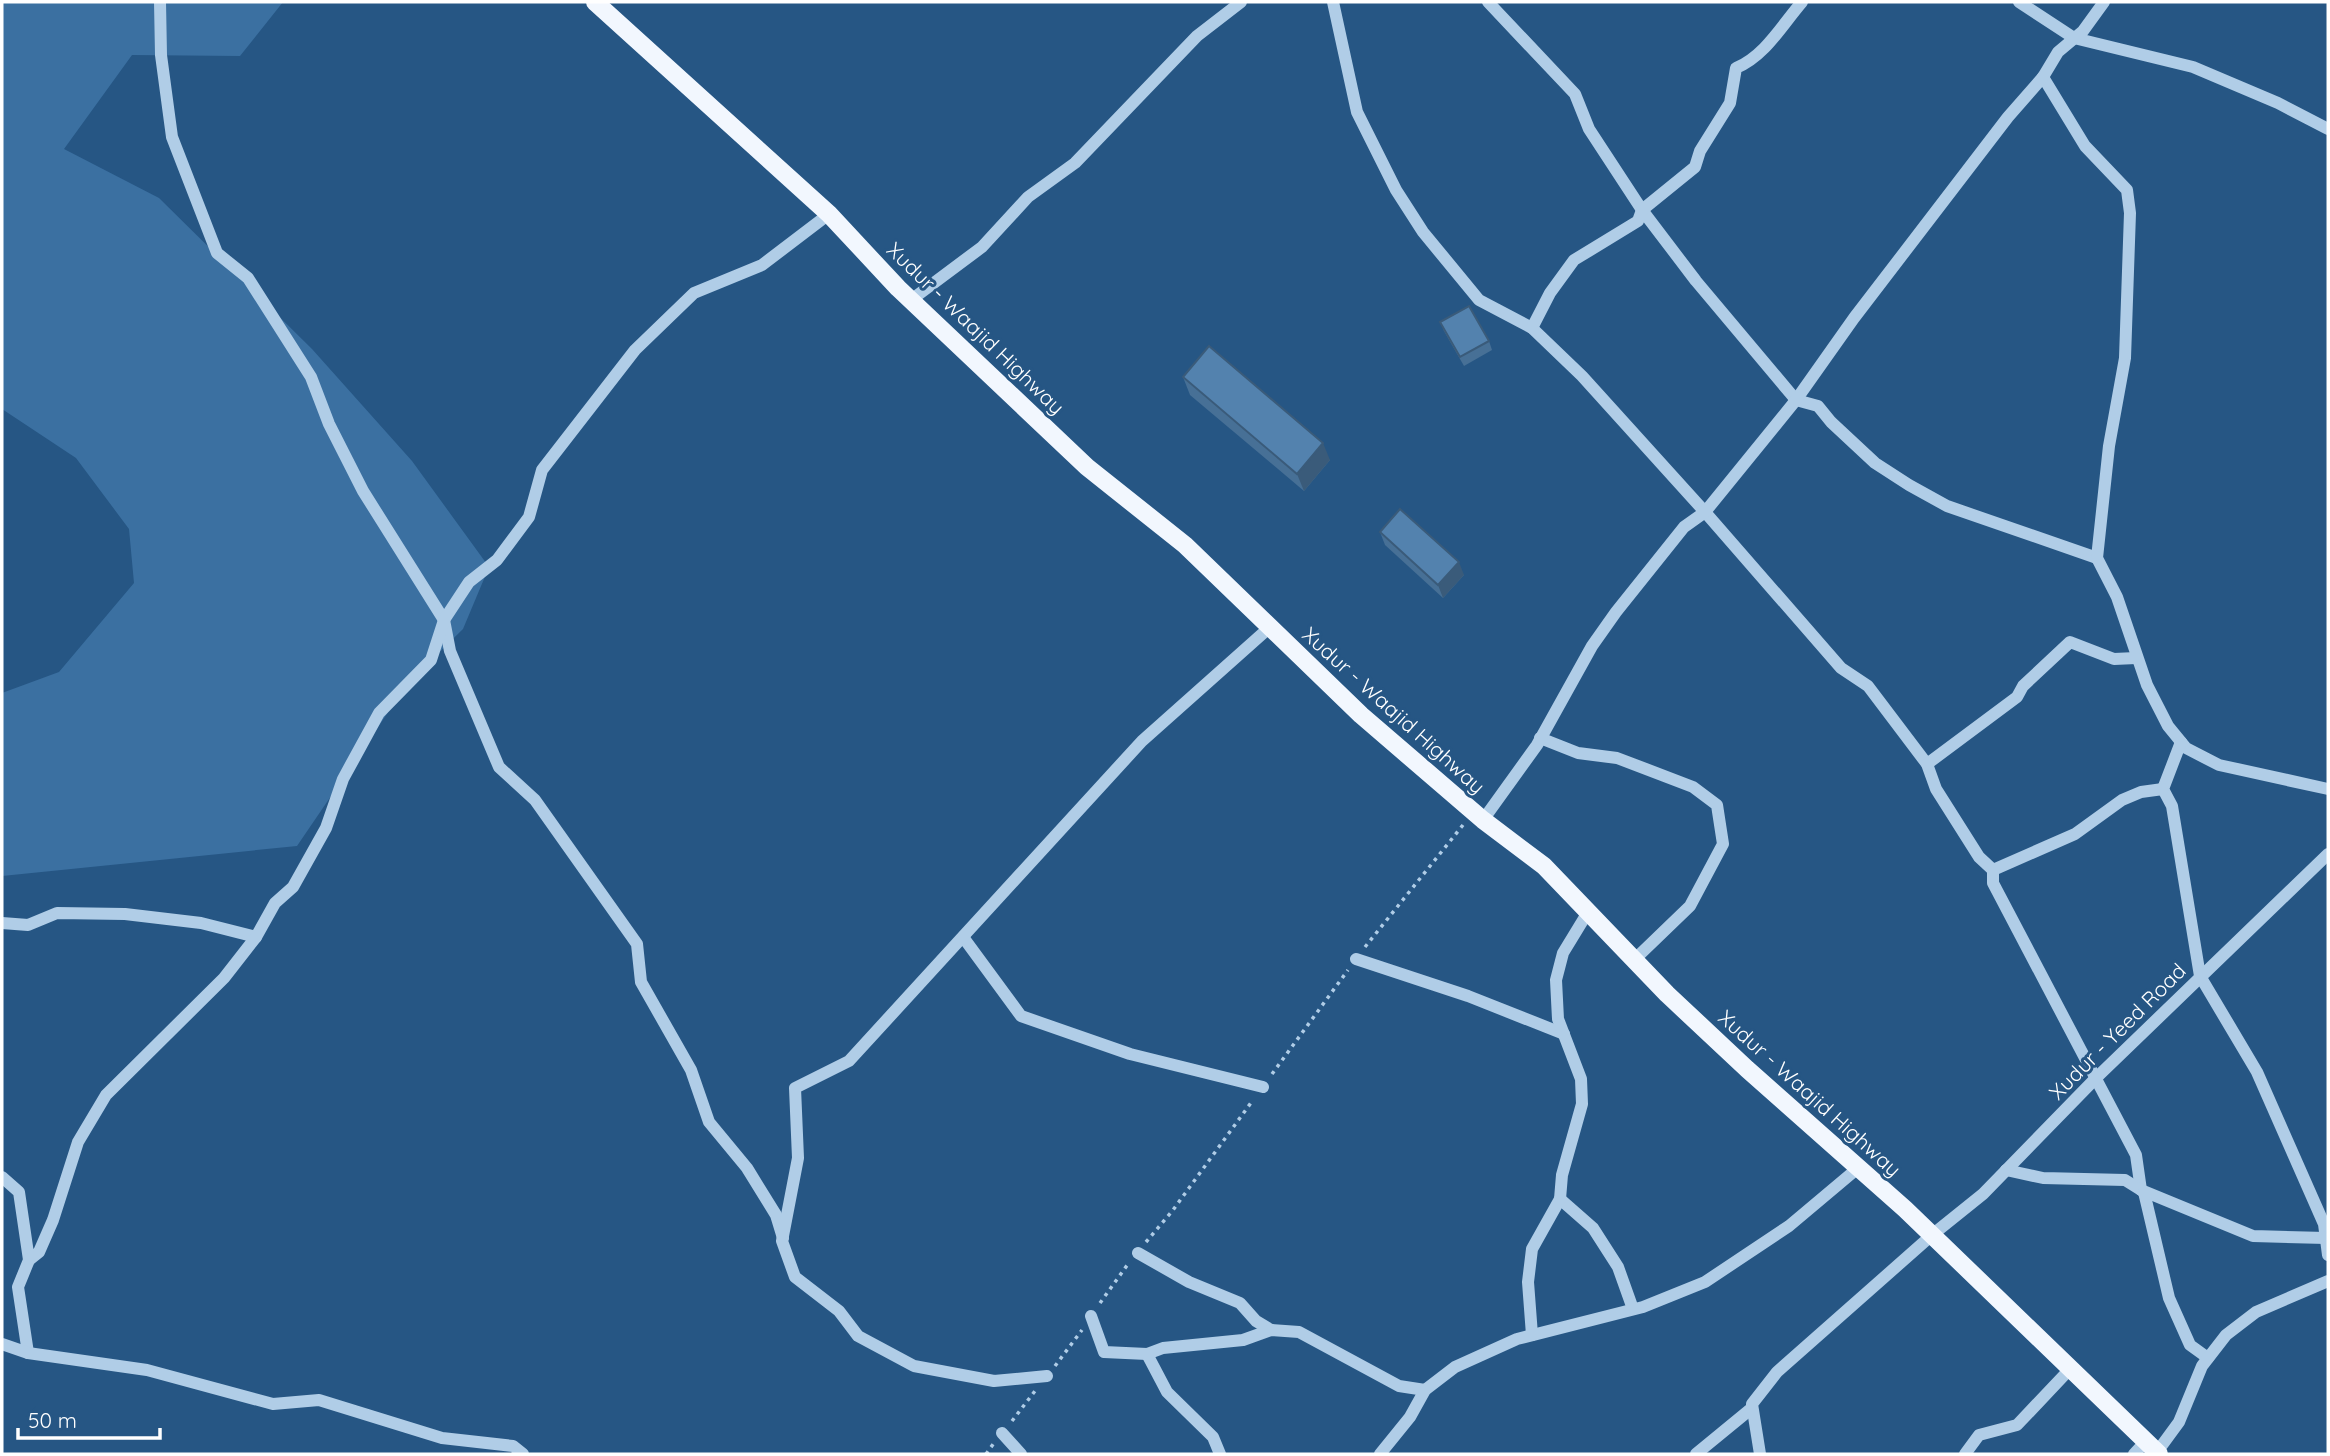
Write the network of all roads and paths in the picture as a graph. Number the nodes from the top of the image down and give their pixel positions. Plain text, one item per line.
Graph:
1 (160, 2) edge
2 (595, 2) edge
3 (1241, 2) edge
4 (1333, 2) edge
5 (1488, 2) edge
6 (1801, 2) edge
7 (2019, 2) edge
8 (2104, 2) edge
9 (2074, 38) junction
10 (2043, 76) junction
11 (2328, 129) edge
12 (1642, 210) junction
13 (829, 214) junction
14 (911, 300) junction
15 (1532, 328) junction
16 (1796, 400) junction
17 (1705, 512) junction
18 (2097, 558) junction
19 (444, 620) junction
20 (1270, 627) junction
21 (2136, 658) junction
22 (1540, 738) junction
23 (2181, 742) junction
24 (1927, 764) junction
25 (2163, 789) junction
26 (2328, 789) edge
27 (1478, 816) junction
28 (2328, 854) edge
29 (1993, 870) junction
30 (1588, 912) junction
31 (2, 923) edge
32 (256, 937) junction
33 (963, 937) junction
34 (1356, 959) junction
35 (1634, 960) junction
36 (2200, 976) junction
37 (1564, 1034) junction
38 (2096, 1078) junction
39 (1263, 1087) junction
40 (1858, 1168) junction
41 (2006, 1170) junction
42 (2, 1177) edge
43 (2142, 1191) junction
44 (1560, 1199) junction
45 (1932, 1235) junction
46 (2326, 1237) junction
47 (783, 1238) junction
48 (1138, 1253) junction
49 (2328, 1255) edge
50 (29, 1259) junction
51 (2328, 1281) edge
52 (1633, 1309) junction
53 (1091, 1316) junction
54 (1272, 1330) junction
55 (1532, 1335) junction
56 (2, 1344) edge
57 (28, 1353) junction
58 (1147, 1354) junction
59 (2208, 1358) junction
60 (2070, 1369) junction
61 (1047, 1376) junction
62 (1425, 1390) junction
63 (1752, 1408) junction
64 (1002, 1433) joint
65 (2149, 1450) edge
66 (523, 1454) edge
67 (1021, 1454) edge
68 (1220, 1454) edge
69 (1380, 1454) edge
70 (1696, 1454) edge
71 (1760, 1454) edge
72 (1965, 1454) edge

1 - 19 street
2 - 13 main road, Xudur - Waajid Highway
3 - 14 street
4 - 15 street
5 - 12 street
6 - 12 street
7 - 9 street
8 - 9 street
9 - 10 street
9 - 11 street
10 - 16 street
10 - 18 street
12 - 15 street
12 - 16 street
13 - 14 main road, Xudur - Waajid Highway
13 - 19 street
14 - 20 main road, Xudur - Waajid Highway
15 - 17 street
16 - 17 street
16 - 18 street
17 - 22 street
17 - 24 street
18 - 21 street
19 - 32 street
19 - 47 street
20 - 27 main road, Xudur - Waajid Highway
20 - 33 street
21 - 23 street
21 - 24 street
22 - 27 street
22 - 35 street
23 - 25 street
23 - 26 street
24 - 29 street
25 - 29 street
25 - 36 street
27 - 30 main road, Xudur - Waajid Highway
27 - 34 path
28 - 36 street, Xudur - Yeed Road
29 - 38 street
30 - 35 main road, Xudur - Waajid Highway
30 - 37 street
31 - 32 street
32 - 50 street
33 - 39 street
33 - 47 street
34 - 37 street
34 - 39 path
35 - 40 main road, Xudur - Waajid Highway
36 - 38 street, Xudur - Yeed Road
36 - 46 street
37 - 44 street
38 - 41 street, Xudur - Yeed Road
38 - 43 street
39 - 48 path
40 - 45 main road, Xudur - Waajid Highway
40 - 52 street
41 - 43 street
41 - 45 street, Xudur - Yeed Road
42 - 50 street
43 - 46 street
43 - 59 street
44 - 52 street
44 - 55 street
45 - 60 main road, Xudur - Waajid Highway
45 - 63 street, Xudur - Yeed Road
46 - 49 street
47 - 61 street
48 - 53 path
48 - 54 street
50 - 57 street
51 - 59 street
52 - 55 street
53 - 58 street
53 - 61 path
54 - 58 street
54 - 62 street
55 - 62 street
56 - 57 street
57 - 66 street
58 - 68 street
59 - 65 street
60 - 65 main road, Xudur - Waajid Highway
60 - 72 street
61 - 64 path
62 - 69 street
63 - 70 street, Xudur - Yeed Road
63 - 71 street
64 - 67 street

